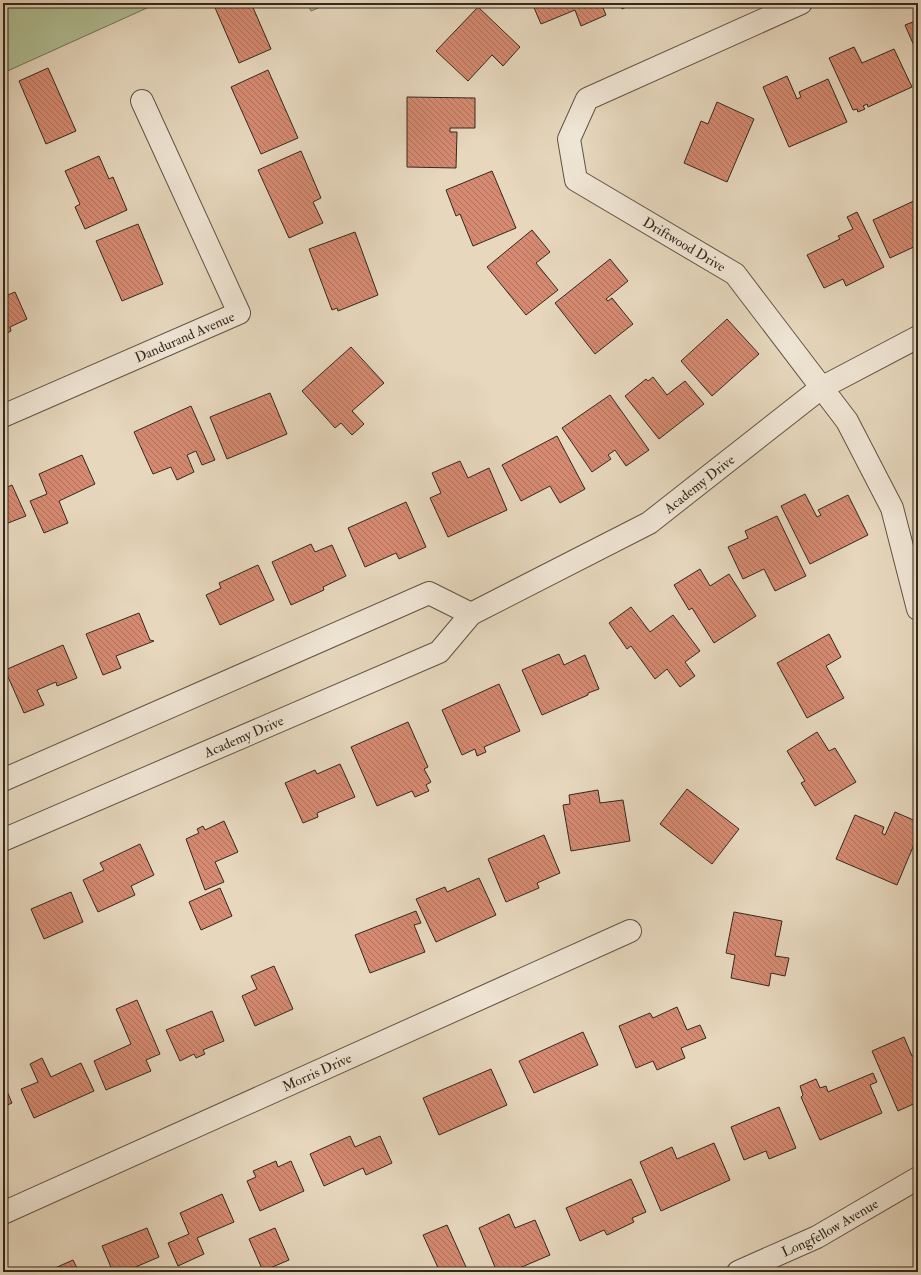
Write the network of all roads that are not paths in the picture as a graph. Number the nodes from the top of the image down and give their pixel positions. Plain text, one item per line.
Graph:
1 (801, 3) edge
2 (142, 101) dead end
3 (918, 337) edge
4 (822, 388) junction
5 (3, 416) edge
6 (918, 609) edge
7 (471, 614) junction
8 (3, 780) edge
9 (3, 840) edge
10 (630, 931) dead end
11 (918, 1178) edge
12 (3, 1212) edge
13 (738, 1272) edge

1 - 4 street, Driftwood Drive
2 - 5 street, Dandurand Avenue
3 - 4 street, Academy Drive
4 - 6 street, Driftwood Drive
4 - 7 street, Academy Drive
7 - 8 street
7 - 9 street, Academy Drive
10 - 12 street, Morris Drive
11 - 13 street, Longfellow Avenue

